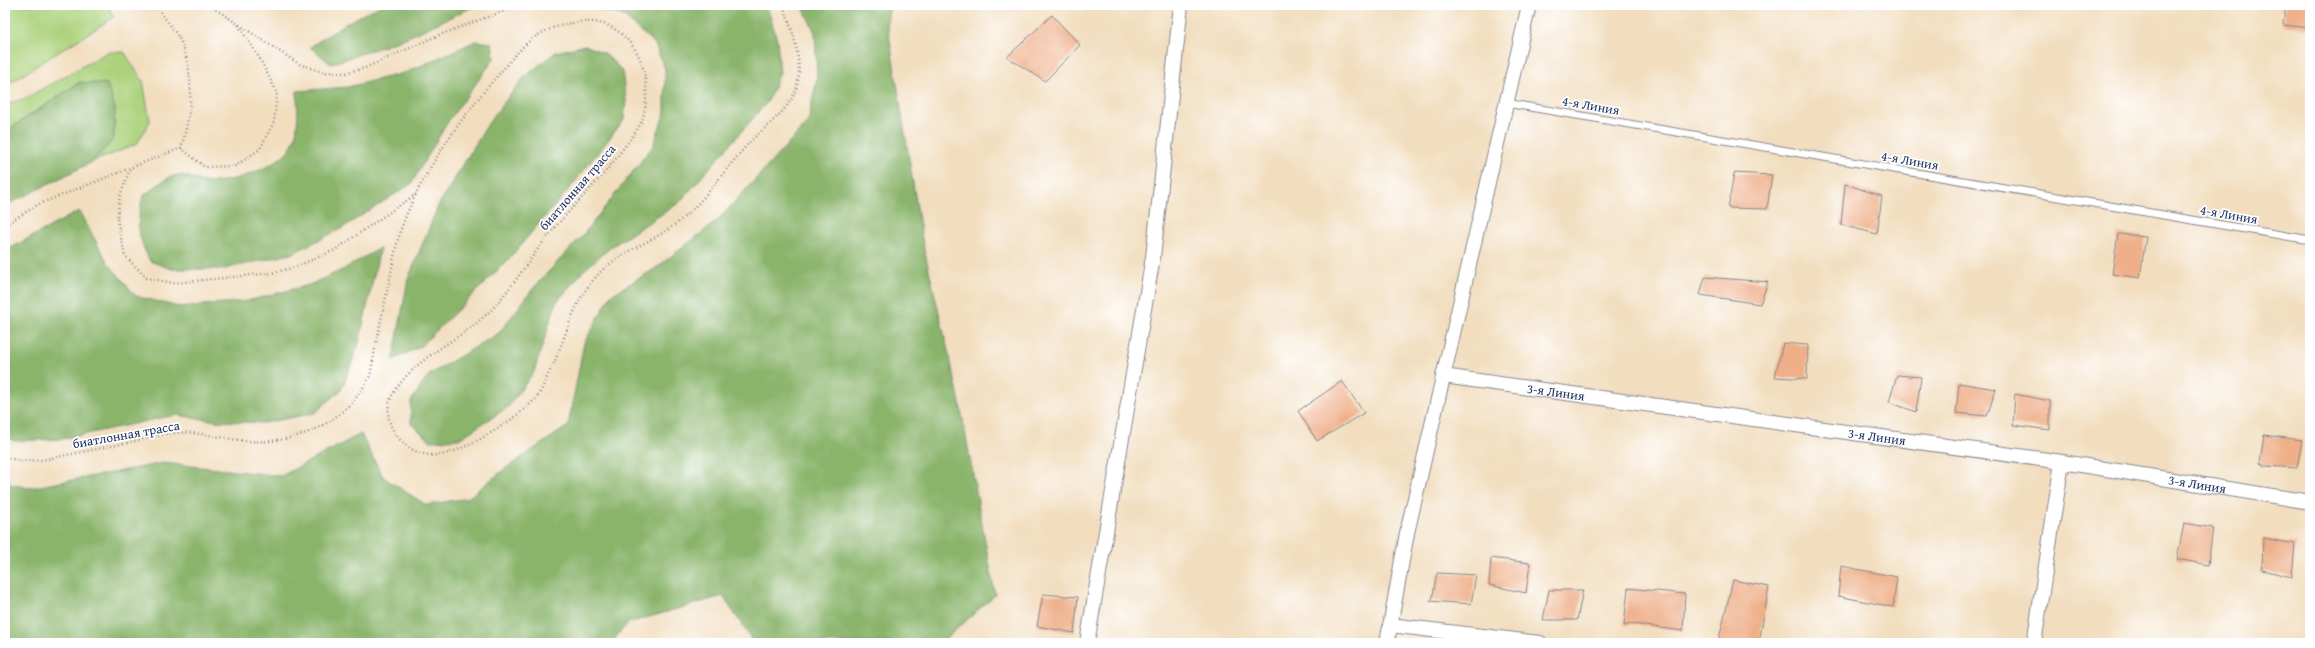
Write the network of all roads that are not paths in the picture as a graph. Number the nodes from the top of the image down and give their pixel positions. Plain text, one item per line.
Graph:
1 (1181, 5) edge
2 (1529, 5) edge
3 (1506, 103) junction
4 (2310, 240) edge
5 (1443, 376) junction
6 (2062, 462) junction
7 (2310, 502) edge
8 (1390, 625) junction
9 (1087, 643) edge
10 (1387, 643) edge
11 (1540, 643) edge
12 (2034, 643) edge

1 - 9 street
2 - 3 street
3 - 4 lane, 4-я Линия
3 - 5 street
5 - 6 street, 3-я Линия
5 - 8 street
6 - 7 street, 3-я Линия
6 - 12 street
8 - 10 street
8 - 11 street

